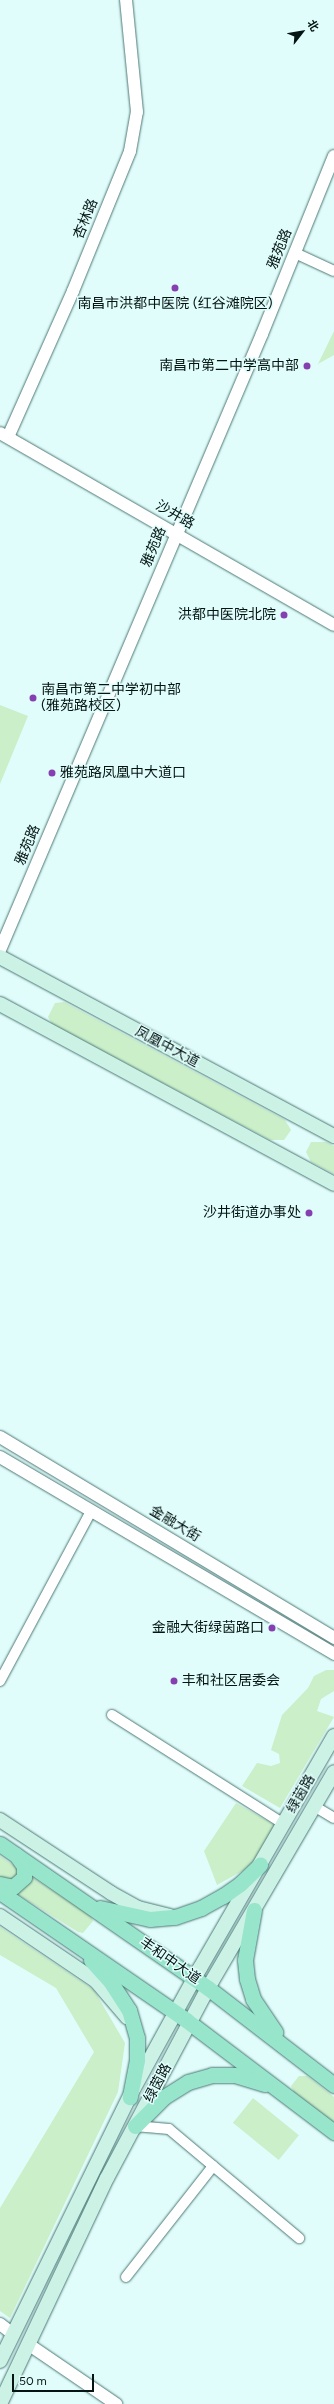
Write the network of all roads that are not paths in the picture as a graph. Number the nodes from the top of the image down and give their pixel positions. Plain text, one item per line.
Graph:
1 (126, 0) edge
2 (334, 156) edge
3 (295, 253) junction
4 (334, 271) edge
5 (4, 435) edge
6 (177, 533) junction
7 (334, 625) edge
8 (0, 950) edge
9 (0, 957) edge
10 (0, 1004) edge
11 (334, 1136) edge
12 (334, 1184) edge
13 (0, 1437) edge
14 (0, 1457) edge
15 (91, 1511) junction
16 (334, 1638) edge
17 (334, 1654) edge
18 (0, 1681) edge
19 (112, 1715) dead end
20 (334, 1736) edge
21 (334, 1772) edge
22 (314, 1806) junction
23 (334, 1818) edge
24 (0, 1820) edge
25 (284, 1824) junction
26 (0, 1844) edge
27 (14, 1852) junction
28 (260, 1865) junction
29 (0, 1884) edge
30 (0, 1892) edge
31 (91, 1906) junction
32 (254, 1910) junction
33 (0, 1916) edge
34 (175, 1917) junction
35 (70, 1938) junction
36 (194, 1978) junction
37 (208, 1988) junction
38 (176, 2012) junction
39 (190, 2023) junction
40 (133, 2024) junction
41 (297, 2057) junction
42 (334, 2085) edge
43 (276, 2088) junction
44 (130, 2097) junction
45 (135, 2126) junction
46 (334, 2132) edge
47 (213, 2166) junction
48 (299, 2238) dead end
49 (126, 2277) dead end
50 (0, 2324) edge
51 (14, 2334) junction
52 (28, 2344) junction
53 (0, 2361) edge
54 (0, 2404) edge
55 (116, 2404) edge

1 - 5 street, 杏林路
2 - 3 street, 雅苑路
3 - 4 street
3 - 6 street, 雅苑路
5 - 6 street, 沙井路
6 - 7 street, 沙井路
6 - 8 street, 雅苑路
9 - 11 main road, 凤凰中大道
10 - 12 main road
13 - 16 street, 金融大街
14 - 15 street
15 - 17 street
15 - 18 street
19 - 25 street
20 - 25 main road, 绿茵路
21 - 22 main road, 绿茵路
22 - 23 street
22 - 32 main road, 绿茵路
24 - 34 main road
25 - 28 main road, 绿茵路
26 - 27 main road, 丰和中大道
27 - 29 main road
27 - 31 main road, 丰和中大道
28 - 34 main road
28 - 36 main road, 绿茵路
30 - 35 main road
31 - 34 main road
31 - 36 main road, 丰和中大道
32 - 37 main road, 绿茵路
32 - 41 main road
33 - 40 main road
35 - 38 main road
35 - 40 main road
36 - 37 main road, 丰和中大道
36 - 38 main road, 绿茵路
37 - 39 main road, 绿茵路
37 - 41 main road, 丰和中大道
38 - 39 main road
38 - 44 main road, 绿茵路
39 - 43 main road
39 - 45 main road, 绿茵路
40 - 44 main road
41 - 42 main road, 丰和中大道
43 - 45 main road
43 - 46 main road
44 - 51 main road, 绿茵路
45 - 47 street
45 - 52 main road, 绿茵路
47 - 48 street
47 - 49 street
50 - 51 street
51 - 53 main road, 绿茵路
52 - 54 main road, 绿茵路
52 - 55 street

